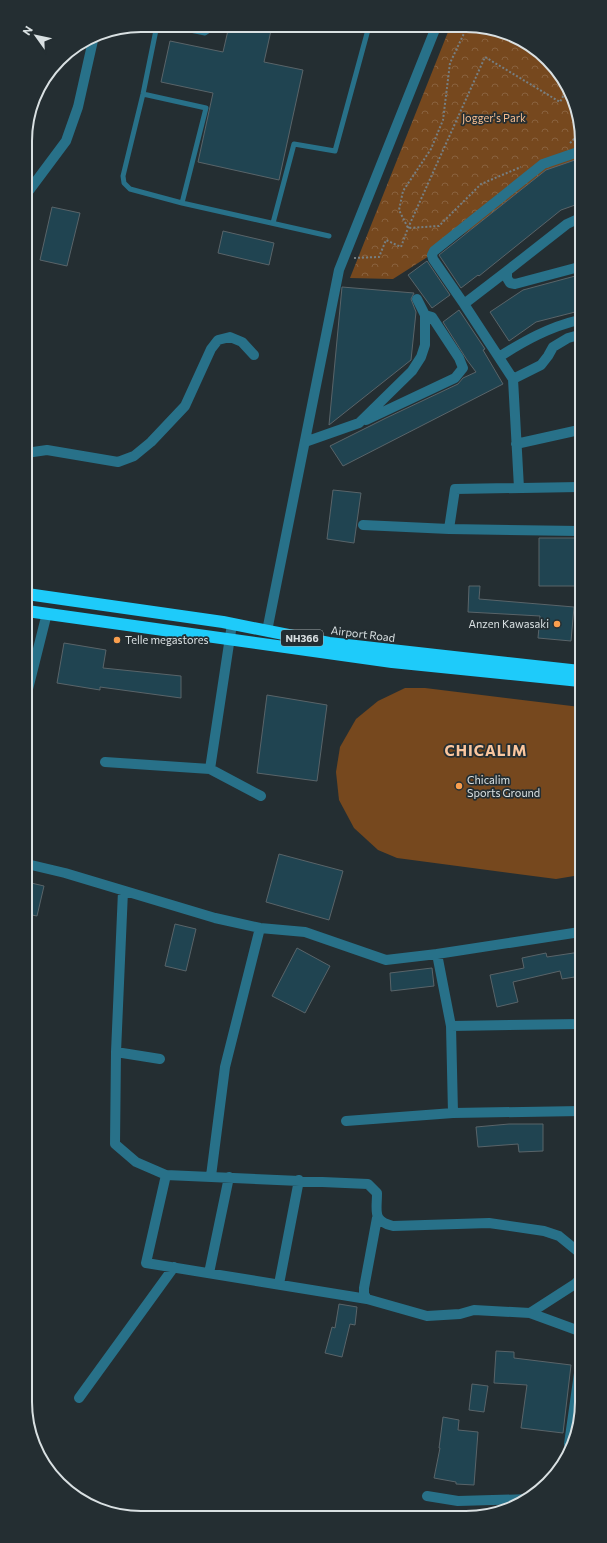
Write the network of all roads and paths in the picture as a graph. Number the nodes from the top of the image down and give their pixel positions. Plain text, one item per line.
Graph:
1 (156, 32) edge
2 (367, 32) edge
3 (434, 32) edge
4 (465, 32) edge
5 (88, 46) edge
6 (143, 94) junction
7 (564, 94) edge
8 (575, 138) edge
9 (569, 143) dead end
10 (575, 153) edge
11 (526, 165) dead end
12 (32, 187) edge
13 (182, 203) junction
14 (575, 220) edge
15 (273, 223) junction
16 (408, 228) junction
17 (329, 236) dead end
18 (343, 259) junction
19 (575, 269) edge
20 (507, 271) junction
21 (418, 299) dead end
22 (464, 304) junction
23 (425, 315) junction
24 (575, 321) edge
25 (575, 336) edge
26 (254, 355) dead end
27 (499, 357) junction
28 (513, 379) junction
29 (359, 423) junction
30 (575, 431) edge
31 (305, 442) junction
32 (516, 444) junction
33 (32, 452) edge
34 (575, 487) edge
35 (519, 488) junction
36 (363, 525) dead end
37 (449, 529) junction
38 (575, 531) edge
39 (32, 595) edge
40 (32, 612) edge
41 (47, 614) junction
42 (232, 624) junction
43 (267, 631) junction
44 (229, 639) junction
45 (575, 670) edge
46 (32, 673) edge
47 (575, 680) edge
48 (105, 762) dead end
49 (210, 769) junction
50 (261, 796) dead end
51 (32, 865) edge
52 (123, 891) junction
53 (260, 928) junction
54 (575, 933) edge
55 (437, 954) junction
56 (575, 1024) edge
57 (451, 1026) junction
58 (116, 1052) junction
59 (160, 1059) dead end
60 (575, 1111) edge
61 (453, 1113) junction
62 (346, 1121) dead end
63 (166, 1175) junction
64 (211, 1176) junction
65 (229, 1177) junction
66 (299, 1180) junction
67 (377, 1218) junction
68 (575, 1249) edge
69 (174, 1267) junction
70 (209, 1273) junction
71 (278, 1284) junction
72 (575, 1284) edge
73 (368, 1299) junction
74 (530, 1313) junction
75 (575, 1329) edge
76 (79, 1398) dead end
77 (575, 1402) edge
78 (571, 1432) edge
79 (427, 1496) dead end
80 (515, 1499) edge

1 - 6 lane
2 - 15 lane
3 - 18 street
4 - 16 path
5 - 12 street
6 - 13 lane
6 - 13 lane
7 - 16 path
8 - 9 path
10 - 22 street
11 - 16 path
13 - 15 lane
14 - 20 street
15 - 17 lane
16 - 18 path
18 - 31 street
19 - 20 street
20 - 22 street
21 - 23 street
22 - 27 street
23 - 29 street
23 - 29 street
24 - 27 street
25 - 28 street
26 - 33 street
27 - 28 street
28 - 32 street
29 - 31 street
30 - 32 street
31 - 43 street
32 - 35 street
34 - 35 street
35 - 37 street
36 - 37 street
37 - 38 street
39 - 42 highway, Airport Road / NH366
40 - 41 highway, NH366
41 - 44 highway, NH366
41 - 46 street
42 - 43 highway, Airport Road / NH366
42 - 44 street
43 - 45 highway, Airport Road / NH366
44 - 47 highway, NH366
44 - 49 street
48 - 49 street
49 - 50 street
51 - 52 street
52 - 53 street
52 - 58 street
53 - 55 street
53 - 64 street
54 - 55 street
55 - 57 street
56 - 57 street
57 - 61 street
58 - 59 street
58 - 63 street
60 - 61 street
61 - 62 street
63 - 64 street
63 - 69 street
64 - 65 street
65 - 66 street
65 - 70 street
66 - 67 street
66 - 71 street
67 - 68 street
67 - 73 street
69 - 70 street
69 - 76 street
70 - 71 street
71 - 73 street
72 - 74 street
73 - 74 street
74 - 75 street
77 - 78 street
79 - 80 street

